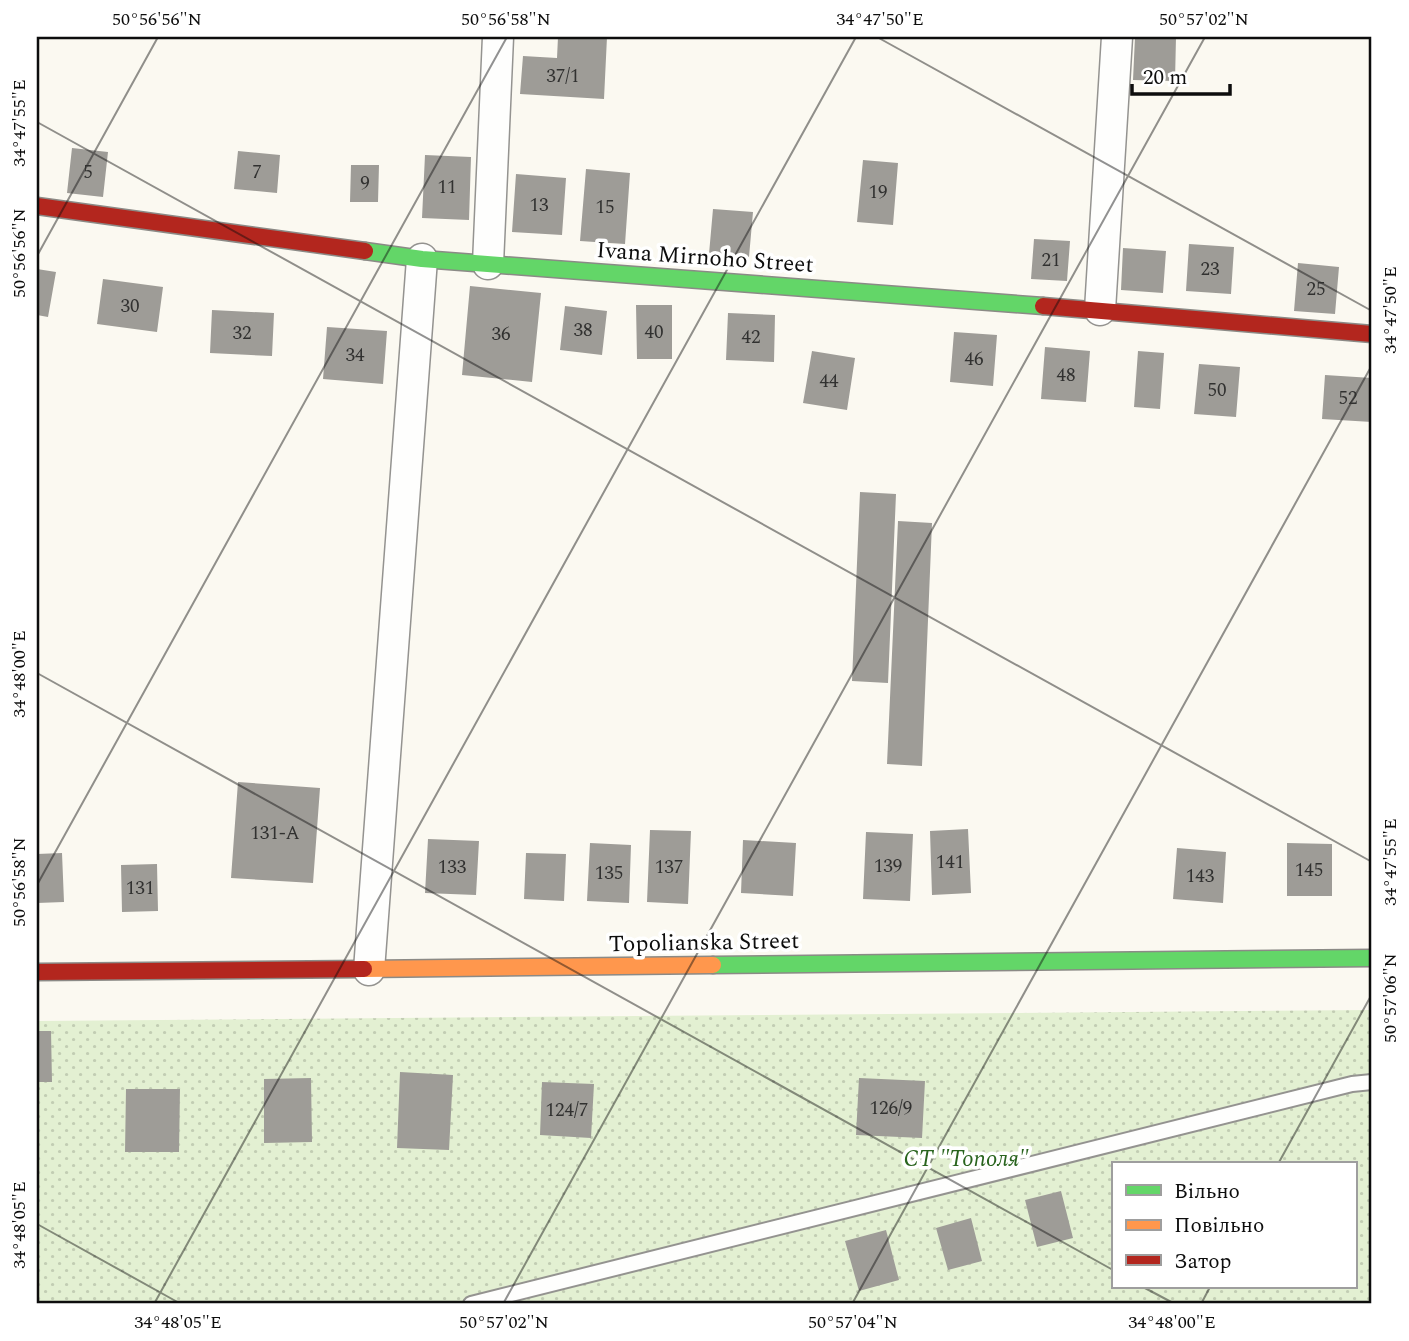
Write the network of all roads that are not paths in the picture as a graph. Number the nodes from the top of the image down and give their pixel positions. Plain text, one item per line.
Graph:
1 (498, 37) edge
2 (1117, 37) edge
3 (37, 206) edge
4 (422, 258) junction
5 (488, 264) junction
6 (1100, 310) junction
7 (1372, 334) edge
8 (1372, 958) edge
9 (369, 970) junction
10 (37, 972) edge
11 (1372, 1082) edge
12 (471, 1304) edge

1 - 5 street
2 - 6 street
3 - 4 street, Ivana Mirnoho Street
4 - 5 street, Ivana Mirnoho Street
4 - 9 street
5 - 6 street, Ivana Mirnoho Street
6 - 7 street, Ivana Mirnoho Street
8 - 9 street, Topolianska Street
9 - 10 street, Topolianska Street
11 - 12 lane

